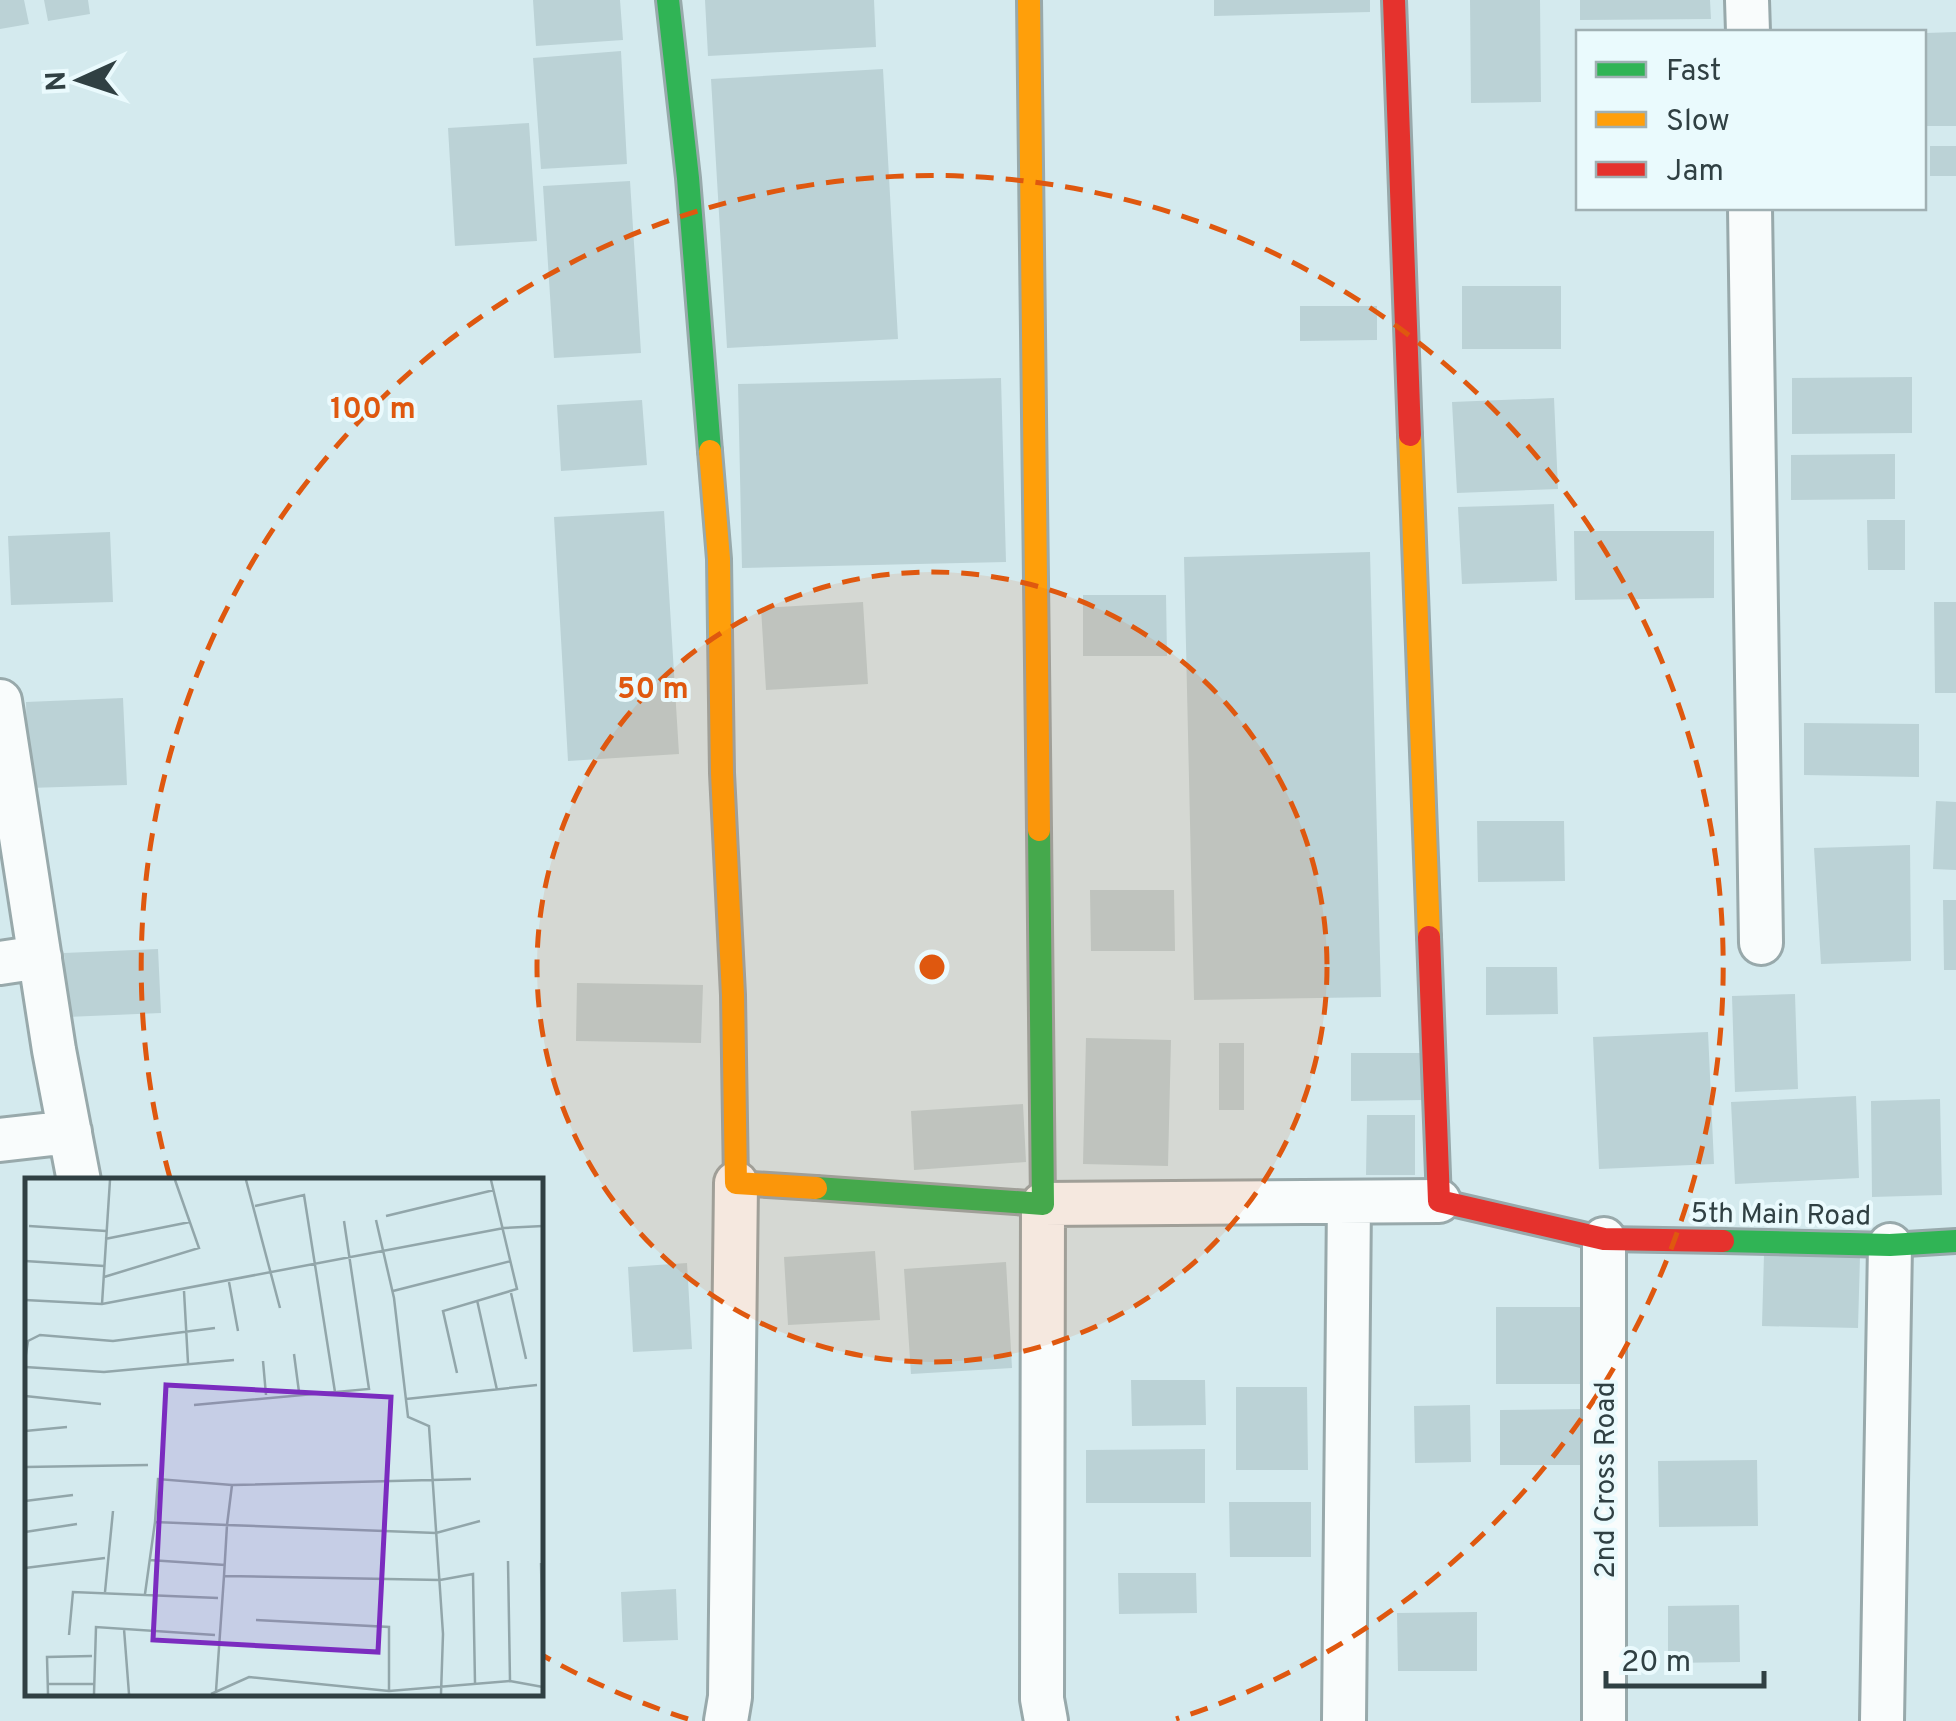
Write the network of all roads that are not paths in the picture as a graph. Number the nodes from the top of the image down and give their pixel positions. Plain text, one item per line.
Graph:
1 (668, 0) edge
2 (1029, 0) edge
3 (1394, 0) edge
4 (1747, 0) edge
5 (1748, 30) edge
6 (1750, 210) edge
7 (0, 703) edge
8 (1761, 943) dead end
9 (20, 960) edge
10 (70, 1132) junction
11 (0, 1140) edge
12 (78, 1178) edge
13 (736, 1183) junction
14 (1439, 1201) junction
15 (1349, 1202) junction
16 (1043, 1204) junction
17 (1604, 1238) junction
18 (1956, 1241) edge
19 (1890, 1245) junction
20 (726, 1721) edge
21 (1046, 1721) edge
22 (1344, 1721) edge
23 (1604, 1721) edge
24 (1882, 1721) edge

1 - 13 street
2 - 16 street
3 - 14 street
4 - 5 street
6 - 8 street
7 - 9 street
9 - 10 street
10 - 11 street
10 - 12 street
13 - 16 street
13 - 20 street
14 - 15 street
14 - 17 street, 5th Main Road
15 - 16 street
15 - 22 street
16 - 21 street
17 - 19 street, 5th Main Road
17 - 23 street, 2nd Cross Road
18 - 19 street, 5th Main Road
19 - 24 street

